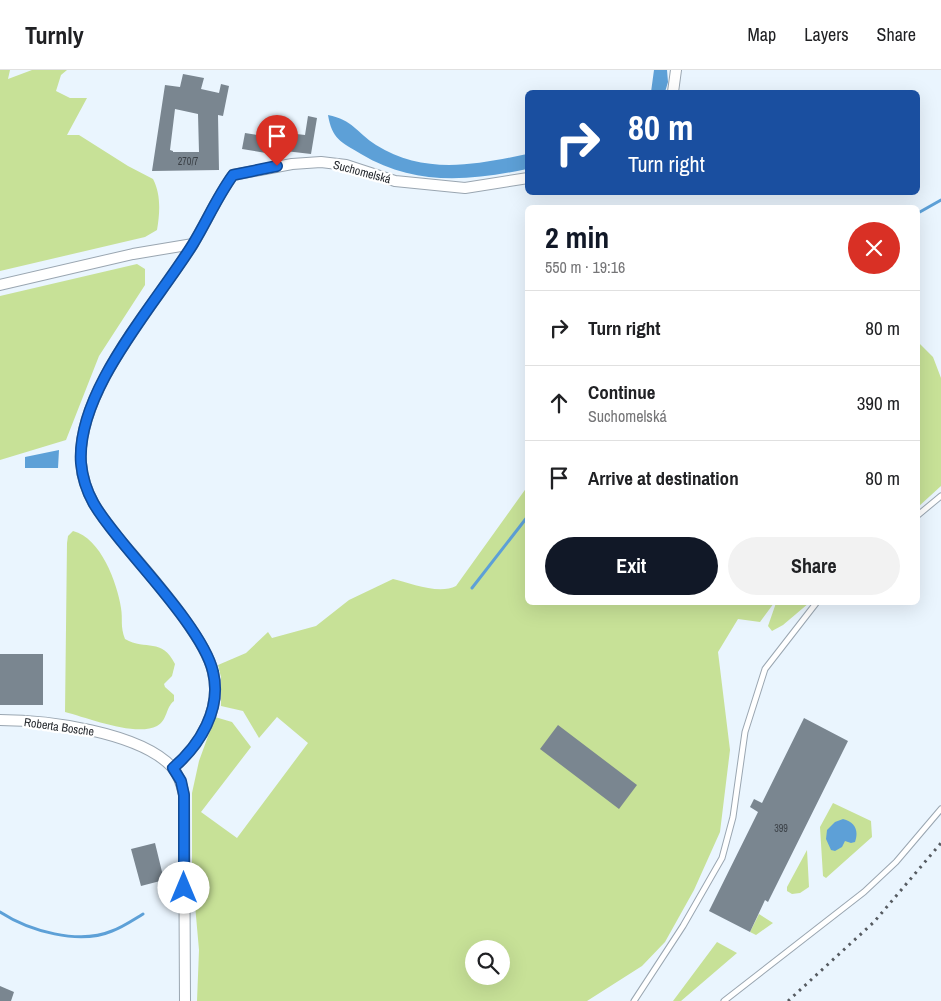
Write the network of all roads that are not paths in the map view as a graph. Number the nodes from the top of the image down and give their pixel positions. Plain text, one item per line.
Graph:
1 (676, 70) edge
2 (673, 90) edge
3 (525, 178) edge
4 (193, 244) junction
5 (0, 285) edge
6 (941, 496) edge
7 (920, 512) edge
8 (815, 605) edge
9 (0, 720) edge
10 (173, 768) junction
11 (941, 809) edge
12 (185, 1001) edge
13 (634, 1001) edge
14 (724, 1001) edge

1 - 2 street
3 - 4 street, Suchomelská
4 - 5 street
4 - 10 street, Suchomelská
6 - 7 lane
8 - 13 lane
9 - 10 street, Roberta Bosche
10 - 12 street, Roberta Bosche
11 - 14 lane

